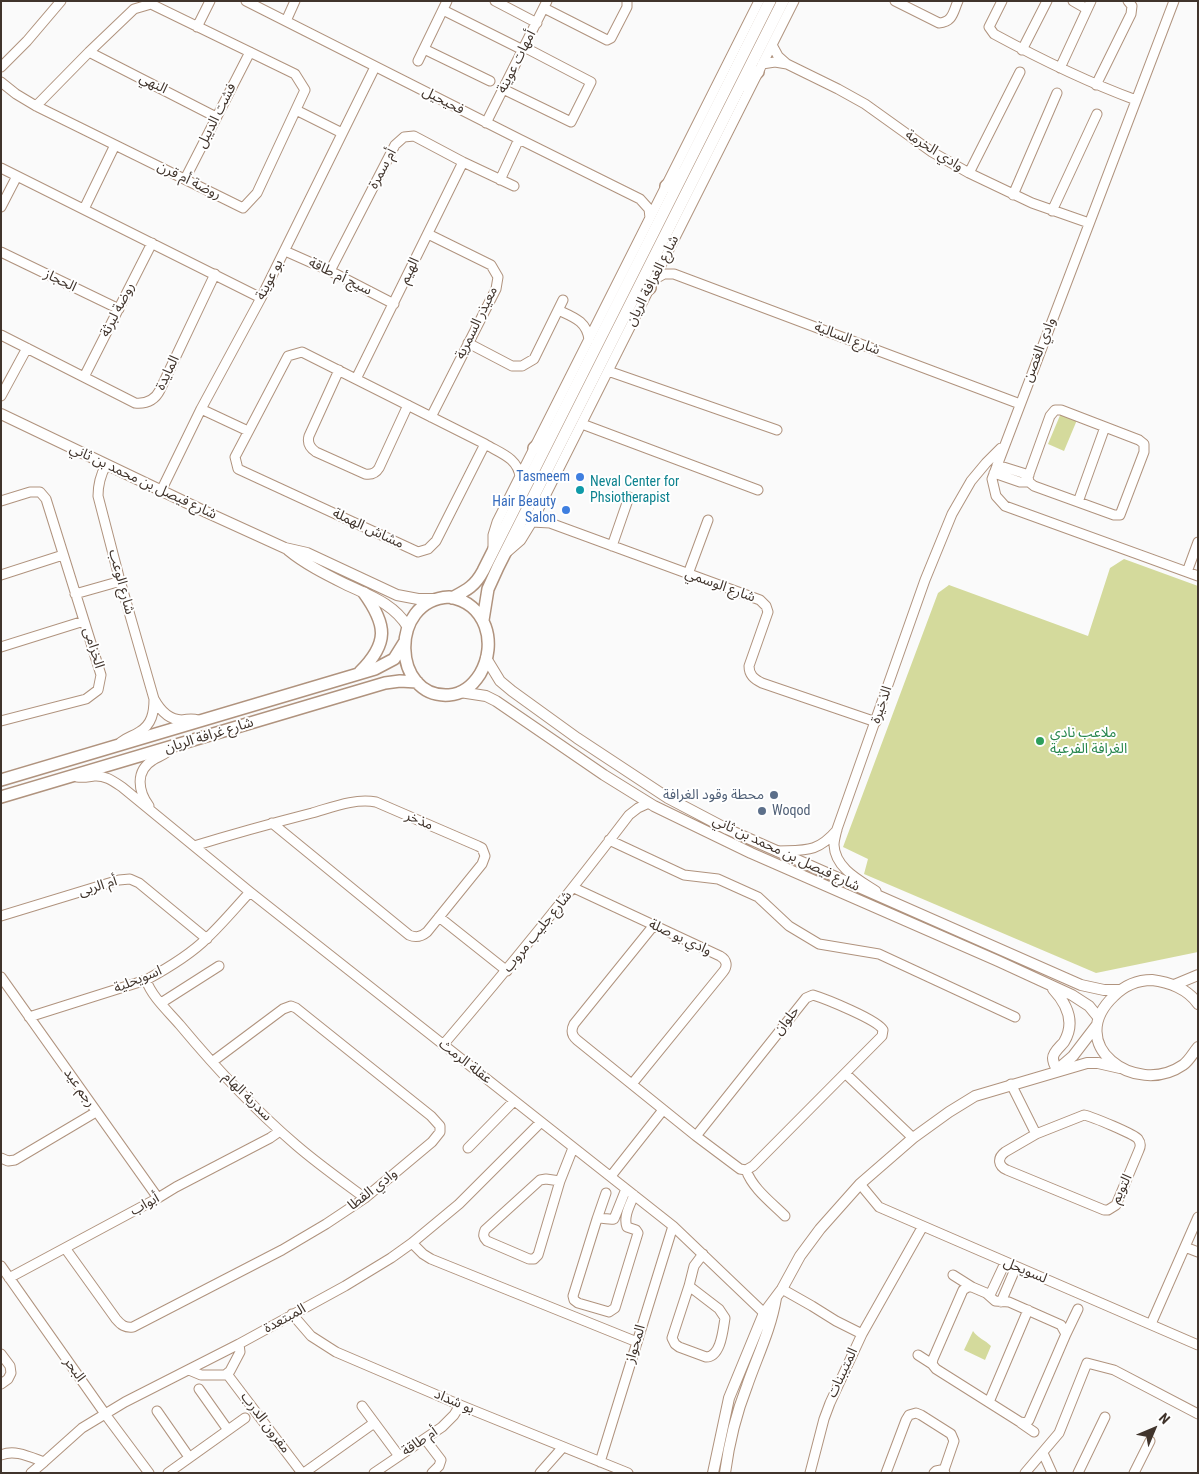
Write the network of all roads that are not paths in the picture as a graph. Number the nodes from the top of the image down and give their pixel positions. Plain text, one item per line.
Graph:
1 (61, 1) edge
2 (210, 1) edge
3 (246, 1) edge
4 (295, 1) edge
5 (447, 1) edge
6 (495, 1) edge
7 (627, 1) edge
8 (759, 1) edge
9 (770, 1) edge
10 (782, 1) edge
11 (794, 1) edge
12 (895, 1) edge
13 (958, 1) edge
14 (1002, 1) edge
15 (1047, 1) edge
16 (1073, 1) edge
17 (1128, 1) edge
18 (1174, 1) edge
19 (546, 5) edge
20 (1089, 5) edge
21 (443, 10) junction
22 (776, 13) junction
23 (286, 21) junction
24 (537, 22) junction
25 (197, 26) junction
26 (777, 33) junction
27 (772, 45) junction
28 (424, 49) junction
29 (523, 49) junction
30 (1022, 50) junction
31 (89, 52) junction
32 (250, 52) junction
33 (418, 61) dead end
34 (787, 64) junction
35 (1, 67) edge
36 (375, 67) junction
37 (760, 68) junction
38 (1060, 68) junction
39 (1020, 72) dead end
40 (1, 82) edge
41 (490, 82) dead end
42 (1096, 85) junction
43 (504, 89) junction
44 (738, 91) junction
45 (1057, 93) dead end
46 (1136, 100) junction
47 (36, 106) junction
48 (296, 110) junction
49 (1097, 114) dead end
50 (216, 117) junction
51 (486, 123) junction
52 (342, 133) junction
53 (518, 139) junction
54 (115, 145) junction
55 (463, 162) junction
56 (1, 168) edge
57 (685, 170) junction
58 (969, 173) junction
59 (18, 176) junction
60 (185, 179) junction
61 (500, 180) junction
62 (514, 186) dead end
63 (664, 191) junction
64 (1012, 195) junction
65 (640, 199) junction
66 (1, 207) edge
67 (84, 209) junction
68 (1052, 211) junction
69 (649, 221) junction
70 (1089, 223) junction
71 (671, 225) junction
72 (428, 234) junction
73 (152, 243) junction
74 (645, 250) junction
75 (285, 251) junction
76 (1, 252) edge
77 (667, 254) junction
78 (330, 271) junction
79 (215, 274) junction
80 (674, 274) junction
81 (652, 284) junction
82 (261, 298) junction
83 (634, 298) junction
84 (563, 300) dead end
85 (394, 304) junction
86 (119, 309) junction
87 (558, 310) junction
88 (600, 317) junction
89 (581, 322) junction
90 (1, 335) edge
91 (589, 340) junction
92 (468, 343) junction
93 (26, 348) junction
94 (339, 370) junction
95 (608, 371) junction
96 (84, 377) junction
97 (356, 379) junction
98 (1, 396) edge
99 (1020, 404) junction
100 (408, 405) junction
101 (201, 409) junction
102 (1, 414) edge
103 (431, 417) junction
104 (582, 424) junction
105 (1105, 427) junction
106 (554, 430) junction
107 (777, 430) dead end
108 (248, 431) junction
109 (485, 444) junction
110 (1004, 446) junction
111 (532, 452) junction
112 (511, 459) junction
113 (106, 465) junction
114 (995, 469) junction
115 (520, 477) junction
116 (1029, 478) junction
117 (758, 490) dead end
118 (161, 491) junction
119 (629, 497) dead end
120 (1, 501) edge
121 (1078, 502) junction
122 (708, 520) dead end
123 (532, 522) junction
124 (1198, 542) edge
125 (612, 546) junction
126 (499, 553) junction
127 (63, 555) junction
128 (322, 566) junction
129 (1187, 572) junction
130 (688, 574) junction
131 (1, 575) edge
132 (1198, 576) edge
133 (121, 581) junction
134 (364, 593) junction
135 (76, 594) junction
136 (452, 598) junction
137 (436, 599) junction
138 (483, 620) junction
139 (84, 621) junction
140 (408, 627) junction
141 (404, 644) junction
142 (1, 647) edge
143 (486, 658) junction
144 (357, 674) junction
145 (417, 682) junction
146 (460, 692) junction
147 (154, 699) junction
148 (1, 721) edge
149 (200, 721) junction
150 (876, 722) junction
151 (119, 745) junction
152 (174, 746) junction
153 (74, 776) junction
154 (1, 780) edge
155 (632, 793) junction
156 (1, 797) edge
157 (648, 803) junction
158 (153, 812) junction
159 (629, 815) junction
160 (272, 823) junction
161 (837, 829) junction
162 (610, 840) junction
163 (194, 846) junction
164 (777, 851) junction
165 (574, 888) junction
166 (250, 892) junction
167 (902, 906) junction
168 (1, 916) edge
169 (439, 917) junction
170 (654, 925) junction
171 (207, 938) junction
172 (220, 966) dead end
173 (507, 971) junction
174 (1198, 975) edge
175 (1, 977) edge
176 (146, 980) junction
177 (1049, 984) junction
178 (1174, 985) junction
179 (1120, 990) junction
180 (161, 1003) junction
181 (1198, 1004) edge
182 (29, 1017) junction
183 (1015, 1017) dead end
184 (1097, 1022) junction
185 (443, 1045) junction
186 (1198, 1047) edge
187 (1193, 1060) edge
188 (212, 1062) junction
189 (1120, 1068) junction
190 (1053, 1071) junction
191 (846, 1074) junction
192 (632, 1084) junction
193 (1011, 1084) junction
194 (514, 1100) junction
195 (663, 1110) junction
196 (96, 1112) junction
197 (541, 1122) junction
198 (280, 1130) junction
199 (1036, 1134) junction
200 (696, 1136) junction
201 (913, 1138) junction
202 (468, 1148) dead end
203 (574, 1148) junction
204 (1, 1158) edge
205 (746, 1170) junction
206 (611, 1176) junction
207 (560, 1181) junction
208 (860, 1184) junction
209 (626, 1189) junction
210 (606, 1193) dead end
211 (634, 1195) junction
212 (158, 1198) junction
213 (365, 1198) junction
214 (785, 1216) dead end
215 (1198, 1217) edge
216 (597, 1219) junction
217 (673, 1226) junction
218 (923, 1226) junction
219 (412, 1243) junction
220 (1185, 1247) junction
221 (66, 1248) junction
222 (1198, 1252) edge
223 (704, 1254) junction
224 (1005, 1263) junction
225 (1, 1266) edge
226 (1016, 1267) junction
227 (953, 1275) dead end
228 (9, 1278) junction
229 (689, 1286) junction
230 (972, 1287) junction
231 (779, 1293) junction
232 (990, 1295) junction
233 (1001, 1302) junction
234 (1078, 1309) dead end
235 (1028, 1310) junction
236 (292, 1314) junction
237 (769, 1314) junction
238 (1151, 1324) junction
239 (862, 1334) junction
240 (1066, 1334) junction
241 (636, 1342) junction
242 (239, 1344) junction
243 (1198, 1345) edge
244 (1, 1354) edge
245 (918, 1355) dead end
246 (932, 1364) junction
247 (189, 1370) junction
248 (227, 1374) junction
249 (1, 1384) edge
250 (199, 1389) dead end
251 (989, 1402) junction
252 (460, 1404) junction
253 (362, 1406) dead end
254 (157, 1411) dead end
255 (105, 1414) junction
256 (1198, 1414) edge
257 (1105, 1417) dead end
258 (245, 1418) dead end
259 (1020, 1422) junction
260 (374, 1423) junction
261 (228, 1430) junction
262 (1034, 1432) dead end
263 (425, 1439) junction
264 (1150, 1441) dead end
265 (563, 1447) junction
266 (1043, 1453) junction
267 (1, 1455) edge
268 (399, 1456) junction
269 (189, 1457) junction
270 (44, 1462) junction
271 (600, 1462) junction
272 (941, 1472) edge
273 (31, 1473) edge
274 (148, 1473) edge
275 (168, 1473) edge
276 (303, 1473) edge
277 (374, 1473) edge
278 (432, 1473) edge
279 (540, 1473) edge
280 (628, 1473) edge
281 (713, 1473) edge
282 (725, 1473) edge
283 (810, 1473) edge
284 (886, 1473) edge
285 (1025, 1473) edge
286 (1052, 1473) edge
287 (1078, 1473) edge
288 (1134, 1473) edge

1 - 35 street
2 - 25 street
3 - 23 street, فحيحيل
4 - 23 street
5 - 21 street
6 - 24 street
7 - 19 street
8 - 63 street, شارع الغرافة الريان
9 - 57 main road, شارع الغرافة الريان
10 - 22 main road, شارع الغرافة الريان
11 - 26 street, شارع الغرافة الريان
12 - 13 street
14 - 30 street
15 - 30 street
16 - 20 street
17 - 42 street
18 - 46 street, وادي الغصن
19 - 24 street, أمهات عوينة
20 - 38 street
21 - 28 street
21 - 29 street
22 - 26 main road
22 - 44 main road, شارع الغرافة الريان
23 - 36 street, فحيحيل
24 - 29 street, أمهات عوينة
25 - 31 street, روضة أم قرن
25 - 32 street, روضة أم قرن
26 - 27 street, شارع الغرافة الريان
27 - 34 street, وادي الخرمة
27 - 37 street, شارع الغرافة الريان
28 - 33 street
28 - 41 street
29 - 43 street, أمهات عوينة
29 - 43 street
30 - 38 street
31 - 47 street, روضة أم قرن
31 - 50 street, النهي
32 - 48 street, روضة أم قرن
32 - 50 street, فشت الديبل
34 - 37 street, وادي الخرمة
34 - 58 street, وادي الخرمة
36 - 51 street, فحيحيل
36 - 52 street, بو عوينة
37 - 44 main road
37 - 77 street, شارع الغرافة الريان
38 - 42 street
39 - 58 street
40 - 47 street, روضة أم قرن
42 - 46 street
43 - 51 street, أمهات عوينة
44 - 71 main road, شارع الغرافة الريان
45 - 64 street
46 - 70 street, وادي الغصن
47 - 54 street, روضة أم قرن
48 - 52 street
48 - 60 street, روضة أم قرن
49 - 68 street
50 - 60 street, فشت الديبل
51 - 53 street, فحيحيل
52 - 75 street, بو عوينة
53 - 61 street
53 - 65 street, فحيحيل
54 - 60 street, روضة أم قرن
54 - 67 street
55 - 61 street, أم سمرة
55 - 72 street, الهيم
55 - 78 street, أم سمرة
56 - 59 street
57 - 63 main road
57 - 74 main road, شارع الغرافة الريان
58 - 64 street, وادي الخرمة
59 - 66 street
59 - 67 street
61 - 62 street, أم سمرة
63 - 65 street
63 - 69 street, شارع الغرافة الريان
64 - 68 street, وادي الخرمة
65 - 69 street
67 - 73 street
68 - 70 street, وادي الخرمة
69 - 74 main road
69 - 88 street, شارع الغرافة الريان
70 - 99 street, وادي الغصن
71 - 77 main road
71 - 83 main road, شارع الغرافة الريان
72 - 85 street, الهيم
72 - 92 street, معيذر السمرية
73 - 79 street
73 - 86 street, روضة لبرثة
74 - 106 main road, شارع الغرافة الريان
75 - 78 street, سيج أم طاقة
75 - 82 street, بو عوينة
76 - 86 street, الحجاز
77 - 80 street
77 - 81 street, شارع الغرافة الريان
78 - 85 street, سيج أم طاقة
79 - 82 street
79 - 96 street, المايدة
80 - 81 street
80 - 99 street, شارع السالية
81 - 83 main road
81 - 95 street, شارع الغرافة الريان
82 - 101 street, بو عوينة
83 - 126 main road, شارع الغرافة الريان
84 - 87 street
85 - 97 street, الهيم
86 - 96 street, روضة لبرثة
87 - 89 street
87 - 92 street
88 - 89 street
88 - 91 street, شارع الغرافة الريان
89 - 91 street
90 - 93 street, المايدة
91 - 111 street, شارع الغرافة الريان
92 - 103 street, معيذر السمرية
93 - 96 street, المايدة
93 - 98 street
94 - 97 street, مشاش الهملة
94 - 100 street
94 - 108 street, مشاش الهملة
95 - 104 street, شارع الغرافة الريان
95 - 107 street
97 - 100 street, مشاش الهملة
99 - 110 street, وادي الغصن
100 - 103 street, مشاش الهملة
101 - 108 street
101 - 118 street, بو عوينة
102 - 113 street, شارع فيصل بن محمد بن ثاني
103 - 109 street, مشاش الهملة
104 - 117 street
104 - 123 street, شارع الغرافة الريان
105 - 116 street
105 - 121 street
105 - 121 street
106 - 111 main road
106 - 126 main road, شارع الغرافة الريان
108 - 109 street, مشاش الهملة
109 - 112 street, مشاش الهملة
110 - 114 street, وادي الغصن
110 - 150 street, الذخيرة
111 - 112 street
111 - 115 street, شارع الغرافة الريان
112 - 115 street
113 - 118 street, شارع فيصل بن محمد بن ثاني
113 - 133 street, شارع الوعب
114 - 116 street
114 - 129 street, وادي الغصن
115 - 126 street, شارع الغرافة الريان
116 - 121 street
118 - 128 street, شارع فيصل بن محمد بن ثاني
119 - 125 street
120 - 127 street, الخزامى
122 - 130 street
123 - 125 street, شارع الوسمي
123 - 126 street, شارع الغرافة الريان
124 - 129 street
125 - 130 street, شارع الوسمي
126 - 136 main road, شارع الغرافة الريان
126 - 138 main road, شارع الغرافة الريان
127 - 131 street
127 - 135 street, الخزامى
128 - 134 street, شارع فيصل بن محمد بن ثاني
128 - 137 street, شارع فيصل بن محمد بن ثاني
129 - 132 street, وادي الغصن
130 - 150 street, شارع الوسمي
133 - 135 street
133 - 147 street, شارع الوعب
134 - 140 street, شارع فيصل بن محمد بن ثاني
134 - 144 main road
135 - 139 street, الخزامى
136 - 137 main road
136 - 138 main road
137 - 140 main road
138 - 143 main road
139 - 142 street
139 - 148 street, الخزامى
140 - 141 main road
141 - 144 main road, شارع غرافة الريان
141 - 145 main road
143 - 146 main road
143 - 164 street, شارع فيصل بن محمد بن ثاني
144 - 149 main road, شارع غرافة الريان
145 - 146 main road
145 - 152 main road, شارع غرافة الريان
146 - 155 street, شارع فيصل بن محمد بن ثاني
147 - 149 street, شارع الوعب
147 - 151 street, شارع الوعب
149 - 151 main road, شارع غرافة الريان
150 - 161 street, الذخيرة
151 - 154 main road, شارع غرافة الريان
152 - 153 main road, شارع غرافة الريان
152 - 158 street, عقلة الرمث
153 - 156 main road, شارع غرافة الريان
153 - 158 street, عقلة الرمث
155 - 157 street, شارع فيصل بن محمد بن ثاني
155 - 159 street, شارع جليب مروب
157 - 159 street, شارع جليب مروب
157 - 177 street, شارع فيصل بن محمد بن ثاني
158 - 163 street, عقلة الرمث
159 - 162 street, شارع جليب مروب
160 - 163 street, مذخر
160 - 169 street, مذخر
160 - 169 street, مذخر
161 - 164 street, الذخيرة
161 - 167 street, الذخيرة
162 - 165 street, شارع جليب مروب
162 - 183 street
163 - 166 street, عقلة الرمث
164 - 167 street, شارع فيصل بن محمد بن ثاني
165 - 170 street, وادي بو صلة
165 - 173 street, شارع جليب مروب
166 - 171 street, اسويحلية
166 - 185 street, عقلة الرمث
167 - 179 street, شارع فيصل بن محمد بن ثاني
168 - 171 street, أم الربى
169 - 173 street
170 - 192 street
170 - 192 street, وادي بو صلة
171 - 176 street, اسويحلية
172 - 180 street
173 - 185 street, شارع جليب مروب
174 - 178 street
175 - 182 street, رجم عيد
176 - 180 street, سدرية الهام
176 - 182 street, اسويحلية
177 - 184 street, شارع فيصل بن محمد بن ثاني
177 - 190 street
178 - 179 street
178 - 181 street
179 - 184 street
180 - 188 street, سدرية الهام
182 - 196 street, رجم عيد
184 - 189 street
184 - 190 street
185 - 194 street, عقلة الرمث
186 - 187 street
187 - 189 street
188 - 198 street, سدرية الهام
188 - 213 street, وادي القطا
189 - 190 street
190 - 193 street
191 - 200 street, حلوان
191 - 201 street
191 - 205 street, حلوان
192 - 195 street
193 - 199 street
193 - 201 street
194 - 197 street, عقلة الرمث
194 - 202 street
195 - 200 street
195 - 206 street
196 - 204 street
196 - 212 street, رجم عيد
197 - 203 street, عقلة الرمث
197 - 219 street, المبتعدة
198 - 212 street, أبواب
198 - 213 street, سدرية الهام
199 - 199 street, التويم
200 - 205 street
201 - 208 street
203 - 206 street, عقلة الرمث
203 - 207 street
205 - 214 street
206 - 209 street, عقلة الرمث
207 - 207 street
208 - 218 street, لسويحل
208 - 231 street
209 - 211 street, عقلة الرمث
209 - 216 street
210 - 216 street
211 - 216 street
211 - 217 street, عقلة الرمث
212 - 221 street, أبواب
213 - 221 street, وادي القطا
215 - 220 street
217 - 223 street, عقلة الرمث
217 - 241 street, المحواز
218 - 224 street, لسويحل
218 - 239 street
219 - 236 street, المبتعدة
219 - 241 street
220 - 222 street
220 - 238 street
221 - 228 street, أبواب
223 - 229 street
223 - 237 street, عقلة الرمث
224 - 226 street, لسويحل
224 - 232 street
225 - 228 street, البحر
226 - 233 street
226 - 238 street, لسويحل
227 - 230 street
228 - 255 street, البحر
229 - 229 street
230 - 232 street
230 - 246 street
231 - 237 street
231 - 239 street, المتيبنات
232 - 233 street
233 - 235 street
234 - 240 street
235 - 240 street
235 - 251 street
236 - 242 street, المبتعدة
236 - 252 street, بو شداد
237 - 281 street
237 - 282 street
238 - 243 street, لسويحل
239 - 283 street, المتيبنات
240 - 259 street
241 - 271 street, المحواز
242 - 247 street, المبتعدة
242 - 248 street
244 - 249 street
245 - 246 street
246 - 251 street
247 - 248 street
247 - 255 street, المبتعدة
248 - 276 street, مقرون الدرب
250 - 261 street
251 - 259 street
252 - 263 street, أم طاقة
252 - 265 street, بو شداد
253 - 260 street
254 - 269 street
255 - 270 street, المبتعدة
255 - 274 street, البحر
256 - 266 street
257 - 287 street
258 - 261 street
259 - 262 street
260 - 268 street
260 - 276 street
261 - 269 street
263 - 268 street, أم طاقة
263 - 278 street
264 - 288 street
265 - 271 street, بو شداد
265 - 279 street
266 - 285 street
266 - 286 street
267 - 270 street
268 - 277 street, أم طاقة
269 - 275 street
270 - 273 street, المبتعدة
271 - 280 street, بو شداد
272 - 284 street

